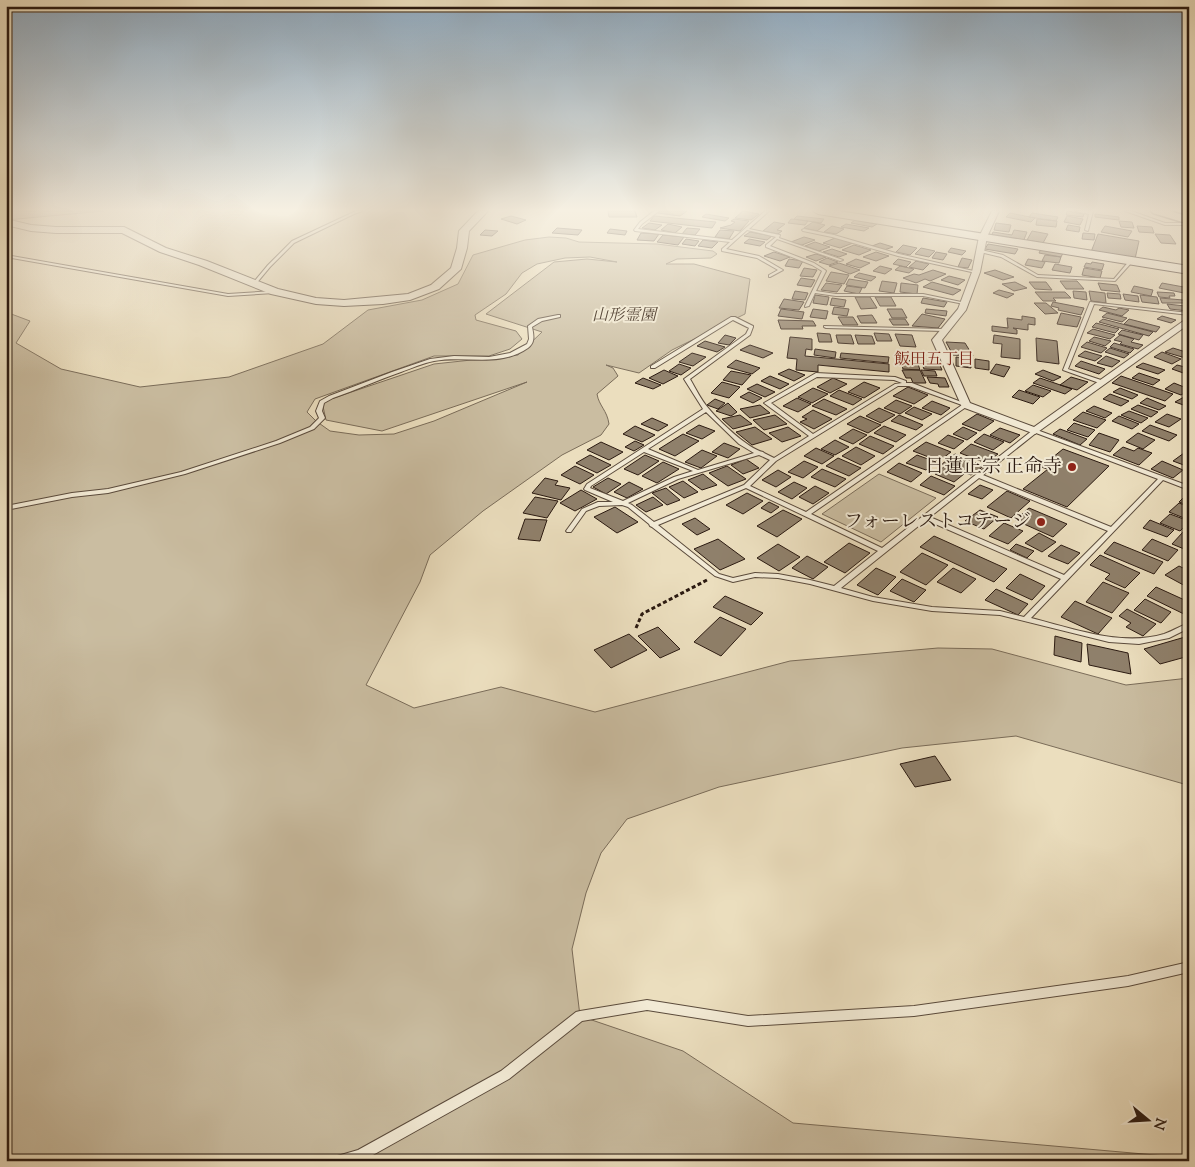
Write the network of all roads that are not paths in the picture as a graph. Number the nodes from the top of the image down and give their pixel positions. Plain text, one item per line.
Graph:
1 (60, 265) edge
2 (209, 265) edge
3 (270, 265) edge
4 (457, 265) edge
5 (773, 265) edge
6 (815, 265) edge
7 (946, 265) edge
8 (978, 265) edge
9 (1019, 265) edge
10 (1126, 265) edge
11 (1159, 265) edge
12 (1189, 270) edge
13 (976, 272) junction
14 (770, 276) dead end
15 (254, 284) junction
16 (275, 292) junction
17 (813, 292) junction
18 (964, 303) junction
19 (807, 306) dead end
20 (1189, 314) edge
21 (558, 316) dead end
22 (1189, 320) edge
23 (826, 327) dead end
24 (944, 330) junction
25 (653, 367) dead end
26 (1102, 382) junction
27 (910, 384) junction
28 (966, 405) junction
29 (706, 409) junction
30 (1035, 431) junction
31 (812, 436) junction
32 (644, 450) junction
33 (761, 453) junction
34 (774, 460) junction
35 (697, 472) junction
36 (979, 476) junction
37 (1162, 478) junction
38 (746, 486) junction
39 (1189, 488) edge
40 (623, 503) junction
41 (6, 508) edge
42 (806, 515) junction
43 (926, 518) junction
44 (652, 525) junction
45 (1112, 530) junction
46 (569, 531) dead end
47 (883, 551) junction
48 (1065, 578) junction
49 (835, 589) junction
50 (1026, 619) junction
51 (1189, 625) edge
52 (1189, 967) edge
53 (338, 1161) edge

1 - 16 lane
2 - 15 street
3 - 15 lane
4 - 16 street
5 - 14 lane
6 - 17 lane
7 - 13 lane
8 - 13 street
9 - 10 lane
11 - 12 main road
13 - 18 street
15 - 16 street
17 - 18 lane
17 - 19 lane
18 - 24 street
20 - 26 lane
21 - 41 lane
22 - 26 street
23 - 24 lane
24 - 28 street
25 - 29 lane
26 - 30 street
27 - 28 lane
27 - 31 lane
27 - 31 lane
28 - 30 street
28 - 42 lane
29 - 32 lane
29 - 33 lane
30 - 36 lane
30 - 37 lane
31 - 34 lane
32 - 35 lane
32 - 40 lane
33 - 34 lane
33 - 35 lane
34 - 38 lane
35 - 40 lane
36 - 43 lane
36 - 45 lane
37 - 39 lane
37 - 45 lane
38 - 42 lane
38 - 44 lane
40 - 44 lane
40 - 46 lane
42 - 47 lane
43 - 47 lane
43 - 48 lane
44 - 49 lane
45 - 48 lane
47 - 49 lane
48 - 50 lane
49 - 50 lane
50 - 51 lane
52 - 53 lane

